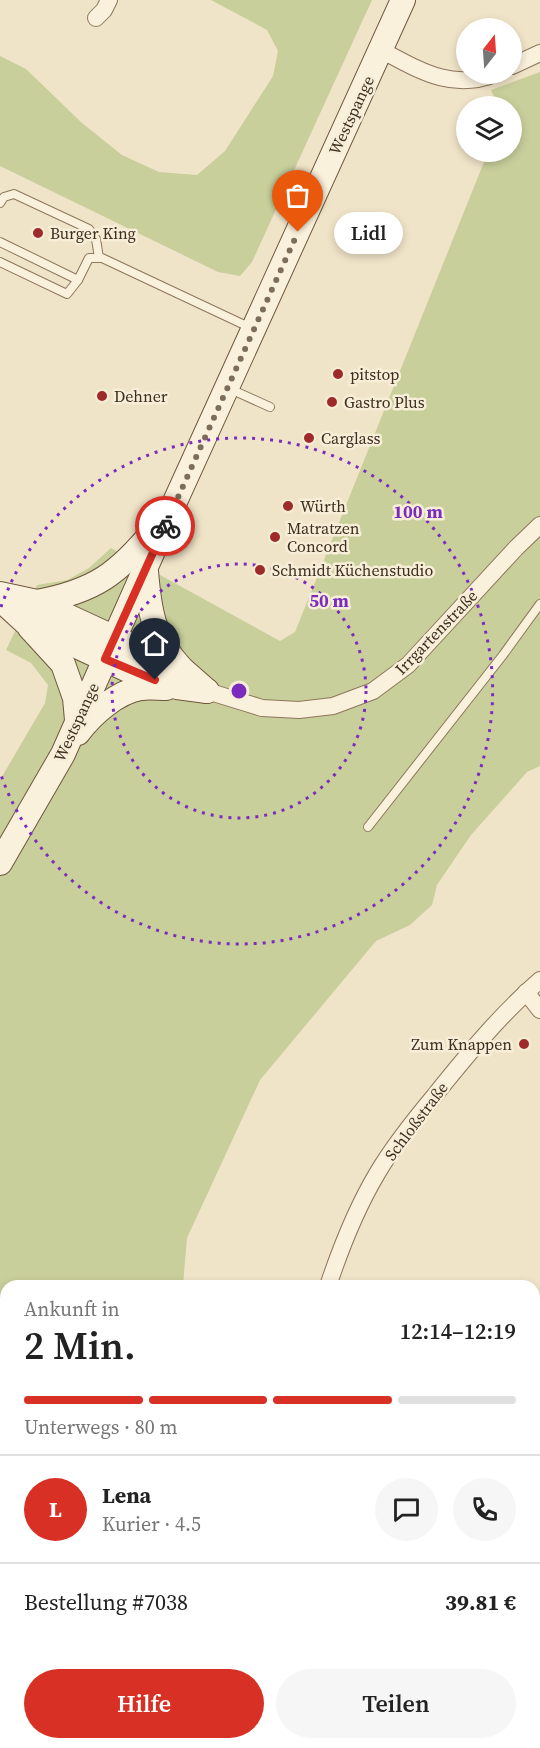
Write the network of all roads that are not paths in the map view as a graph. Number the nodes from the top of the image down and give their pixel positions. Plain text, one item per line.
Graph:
1 (109, 0) edge
2 (404, 0) edge
3 (96, 18) dead end
4 (381, 50) junction
5 (540, 53) edge
6 (522, 61) edge
7 (456, 80) edge
8 (0, 203) edge
9 (0, 242) edge
10 (99, 258) junction
11 (0, 262) edge
12 (78, 280) junction
13 (253, 329) junction
14 (228, 387) junction
15 (270, 407) dead end
16 (173, 506) junction
17 (540, 525) edge
18 (146, 568) junction
19 (0, 594) edge
20 (0, 599) edge
21 (540, 604) edge
22 (31, 612) junction
23 (109, 648) junction
24 (180, 678) junction
25 (207, 691) joint
26 (77, 721) junction
27 (63, 754) junction
28 (368, 827) dead end
29 (0, 863) edge
30 (540, 980) edge
31 (526, 992) junction
32 (540, 1010) edge
33 (330, 1280) edge

1 - 3 street
2 - 4 main road, Westspange
4 - 7 street
4 - 13 main road, Westspange
5 - 6 street
8 - 10 lane
9 - 12 lane
10 - 12 lane
10 - 13 lane
11 - 12 lane
13 - 14 main road, Westspange
14 - 15 lane
14 - 16 main road, Westspange
16 - 18 main road, Westspange
16 - 22 main road
17 - 25 street, Irrgartenstraße
18 - 23 main road, Westspange
18 - 24 main road
19 - 22 main road
20 - 22 main road
21 - 28 lane
22 - 23 main road, Irrgartenstraße
22 - 26 main road
23 - 24 main road, Irrgartenstraße
23 - 26 main road, Westspange
24 - 25 main road, Irrgartenstraße
24 - 27 main road
26 - 27 main road, Westspange
27 - 29 main road, Westspange
30 - 31 street, Schloßstraße
31 - 32 street
31 - 33 street, Schloßstraße

